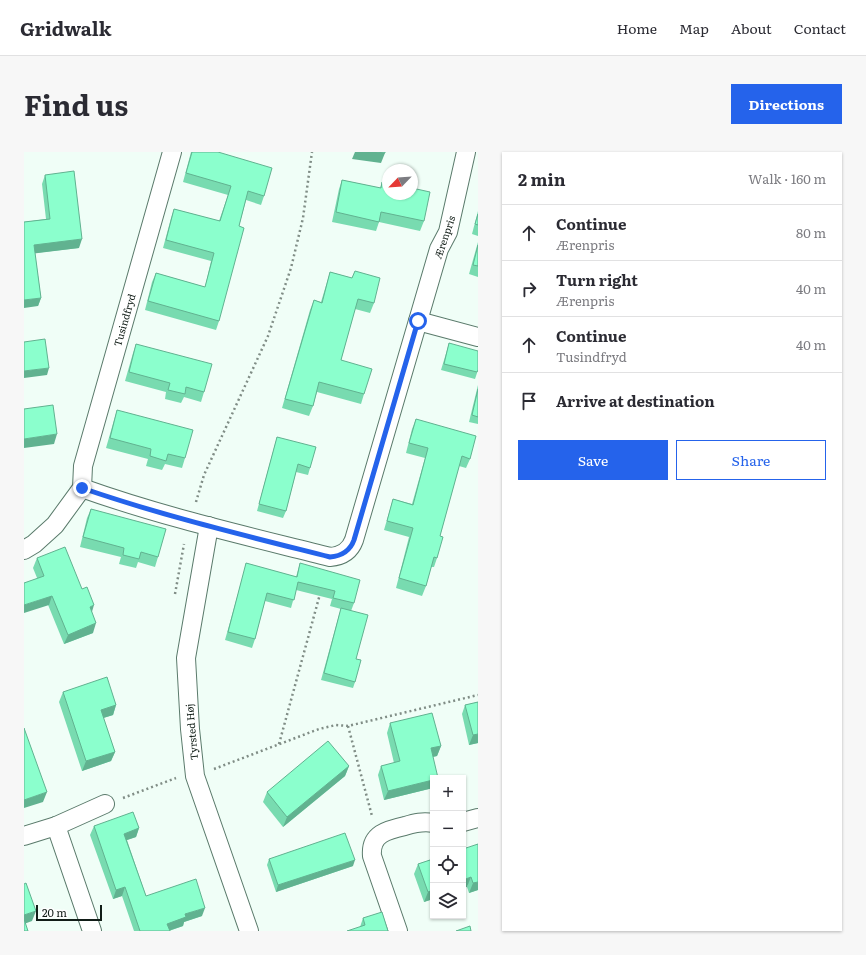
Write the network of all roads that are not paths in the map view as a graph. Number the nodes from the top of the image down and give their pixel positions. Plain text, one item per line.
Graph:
1 (172, 152) edge
2 (466, 152) edge
3 (418, 321) junction
4 (478, 337) edge
5 (82, 488) junction
6 (209, 526) junction
7 (24, 550) edge
8 (105, 804) road end
9 (478, 818) edge
10 (466, 821) edge
11 (430, 822) edge
12 (56, 826) junction
13 (24, 836) edge
14 (92, 931) edge
15 (250, 931) edge
16 (398, 931) edge

1 - 5 street, Tusindfryd
2 - 3 street, Ærenpris
3 - 4 street
3 - 6 street, Ærenpris
5 - 6 street
5 - 7 street
6 - 15 street, Tyrsted Høj
8 - 12 street
9 - 10 street
11 - 16 street
12 - 13 street
12 - 14 street

